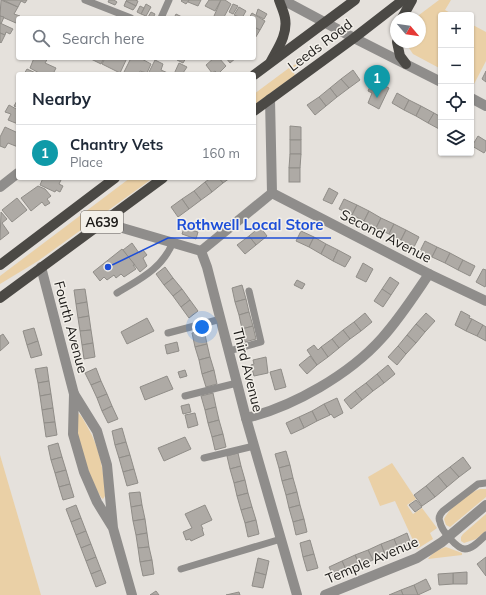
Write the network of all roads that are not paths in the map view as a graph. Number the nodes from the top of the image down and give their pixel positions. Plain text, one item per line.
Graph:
1 (85, 0) edge
2 (169, 0) edge
3 (279, 0) edge
4 (283, 0) edge
5 (355, 0) edge
6 (402, 0) edge
7 (412, 0) edge
8 (405, 12) edge
9 (126, 16) edge
10 (162, 16) edge
11 (325, 22) junction
12 (354, 38) junction
13 (398, 48) edge
14 (269, 64) junction
15 (406, 64) junction
16 (256, 74) edge
17 (438, 80) edge
18 (270, 99) junction
19 (474, 100) edge
20 (486, 106) edge
21 (256, 110) edge
22 (16, 175) edge
23 (112, 180) edge
24 (159, 180) edge
25 (0, 187) edge
26 (272, 193) junction
27 (102, 222) junction
28 (173, 242) junction
29 (201, 251) junction
30 (0, 265) edge
31 (41, 267) junction
32 (429, 274) junction
33 (249, 291) dead end
34 (117, 293) dead end
35 (0, 298) edge
36 (486, 301) edge
37 (221, 319) junction
38 (168, 333) dead end
39 (229, 351) junction
40 (237, 383) junction
41 (74, 394) junction
42 (185, 396) dead end
43 (246, 418) junction
44 (254, 446) junction
45 (204, 458) dead end
46 (486, 483) edge
47 (486, 505) edge
48 (113, 528) junction
49 (486, 535) edge
50 (449, 537) junction
51 (281, 539) junction
52 (181, 569) dead end
53 (132, 595) edge
54 (298, 595) edge
55 (325, 595) edge

1 - 9 lane
2 - 10 lane
3 - 14 main road
4 - 11 street
5 - 11 main road, Leeds Road
6 - 12 main road, Leeds Road
7 - 8 main road
11 - 12 street
11 - 14 main road, Leeds Road
12 - 15 street
12 - 18 main road, Leeds Road
13 - 15 main road
14 - 16 main road, Leeds Road
15 - 17 street
18 - 21 main road, Leeds Road
18 - 26 street
19 - 20 street
22 - 25 street
23 - 30 main road, A639
24 - 27 main road, A639
26 - 29 street
26 - 32 street, Second Avenue
27 - 28 street
27 - 31 main road, A639
28 - 29 street
28 - 34 lane
29 - 37 street, Third Avenue
31 - 35 main road, A639
31 - 41 street, Fourth Avenue
32 - 36 street, Second Avenue
32 - 43 street
33 - 39 lane
37 - 38 lane
37 - 39 street, Third Avenue
39 - 40 street, Third Avenue
40 - 42 lane
40 - 43 street, Third Avenue
41 - 48 street, Fourth Avenue
41 - 48 street, Fourth Avenue
43 - 44 street, Third Avenue
44 - 45 lane
44 - 51 street, Third Avenue
46 - 50 lane
47 - 50 street, Temple Avenue
48 - 53 street, Fourth Avenue
49 - 50 lane
50 - 55 street, Temple Avenue
51 - 52 lane
51 - 54 street, Third Avenue

